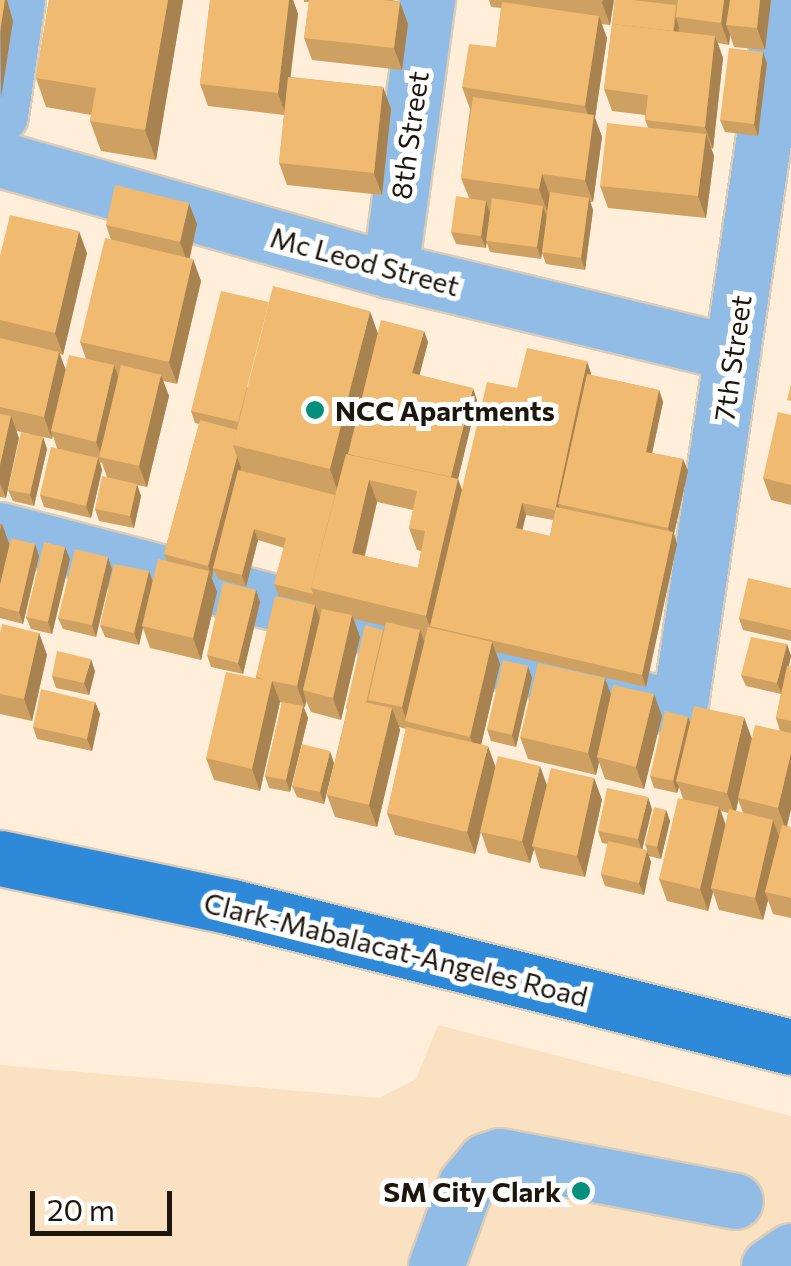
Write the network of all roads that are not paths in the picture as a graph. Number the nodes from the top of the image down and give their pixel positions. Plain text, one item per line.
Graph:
1 (16, 0) edge
2 (427, 0) edge
3 (784, 0) edge
4 (0, 115) edge
5 (0, 159) edge
6 (390, 270) junction
7 (732, 352) junction
8 (0, 530) edge
9 (0, 858) edge
10 (791, 1047) edge
11 (735, 1201) dead end
12 (791, 1250) edge
13 (436, 1266) edge
14 (769, 1266) edge

1 - 4 street
2 - 6 street, 8th Street
3 - 7 street, 7th Street
5 - 6 street, Mc Leod Street
6 - 7 street, Mc Leod Street
7 - 8 street, 7th Street
9 - 10 main road, Clark-Mabalacat-Angeles Road
11 - 13 street
12 - 14 street

